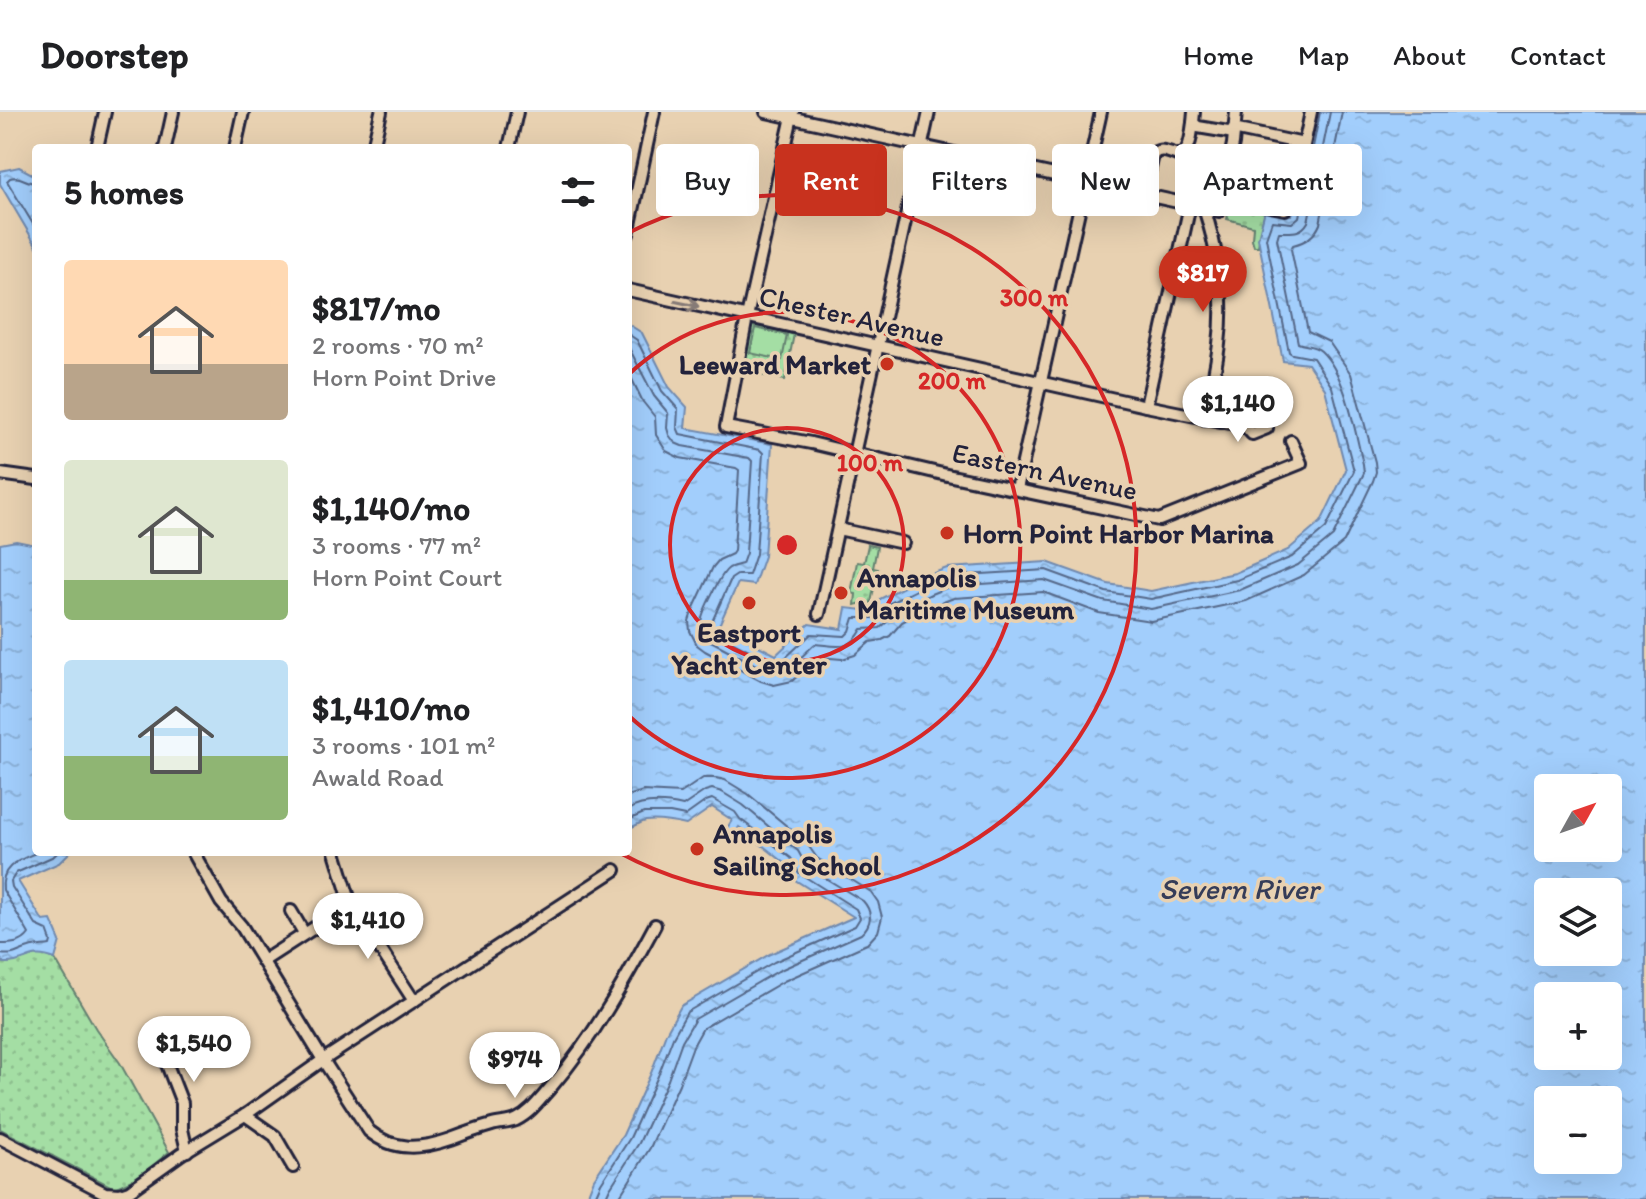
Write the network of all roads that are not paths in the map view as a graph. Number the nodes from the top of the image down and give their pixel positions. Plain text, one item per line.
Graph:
1 (105, 112) edge
2 (173, 112) edge
3 (243, 112) edge
4 (381, 112) edge
5 (517, 112) edge
6 (654, 112) edge
7 (766, 112) edge
8 (929, 112) edge
9 (1101, 112) edge
10 (1236, 112) edge
11 (1311, 112) edge
12 (792, 115) edge
13 (1193, 118) edge
14 (1234, 131) junction
15 (98, 144) edge
16 (166, 144) edge
17 (236, 144) edge
18 (374, 144) edge
19 (510, 144) edge
20 (909, 144) edge
21 (922, 144) edge
22 (1094, 144) edge
23 (1232, 144) edge
24 (1304, 144) joint
25 (1159, 150) edge
26 (632, 215) edge
27 (906, 216) edge
28 (1078, 216) edge
29 (1188, 216) edge
30 (1206, 216) edge
31 (632, 291) edge
32 (747, 317) junction
33 (878, 346) junction
34 (1041, 383) junction
35 (1146, 406) junction
36 (1205, 419) junction
37 (1267, 428) dead end
38 (1291, 441) dead end
39 (854, 454) junction
40 (0, 474) edge
41 (32, 478) edge
42 (1017, 489) junction
43 (838, 529) junction
44 (903, 543) dead end
45 (819, 614) dead end
46 (195, 856) edge
47 (336, 856) edge
48 (615, 870) dead end
49 (351, 904) junction
50 (291, 911) dead end
51 (655, 925) dead end
52 (304, 933) junction
53 (263, 961) junction
54 (414, 1001) junction
55 (154, 1031) dead end
56 (323, 1060) junction
57 (245, 1115) junction
58 (0, 1138) edge
59 (187, 1151) junction
60 (293, 1167) dead end

1 - 15 street
2 - 16 street
3 - 17 street
4 - 18 street
5 - 19 street
6 - 26 street
7 - 12 street
8 - 21 street
9 - 22 street
10 - 14 street
11 - 24 street
12 - 20 street
12 - 32 street
13 - 14 street
13 - 25 street
14 - 23 street
14 - 24 street
27 - 33 street
28 - 34 street
29 - 35 street
30 - 36 street
31 -> 32 street, Chester Avenue
32 - 33 street, Chester Avenue
32 - 39 street, Eastern Avenue
33 - 34 street, Chester Avenue
33 - 39 street
34 - 35 street, Chester Avenue
34 - 42 street
35 - 36 street, Chester Avenue
36 - 37 street, Chester Avenue
38 - 42 street, Eastern Avenue
39 - 42 street, Eastern Avenue
39 - 43 street
40 - 41 street
43 - 44 street
43 - 45 street
46 - 53 street
47 - 49 street
48 - 54 street
49 - 52 street
49 - 54 street
50 - 52 street
51 - 56 street
52 - 53 street
53 - 56 street
54 - 56 street
55 - 59 street
56 - 57 street
57 - 59 street
57 - 60 street
58 - 59 street

